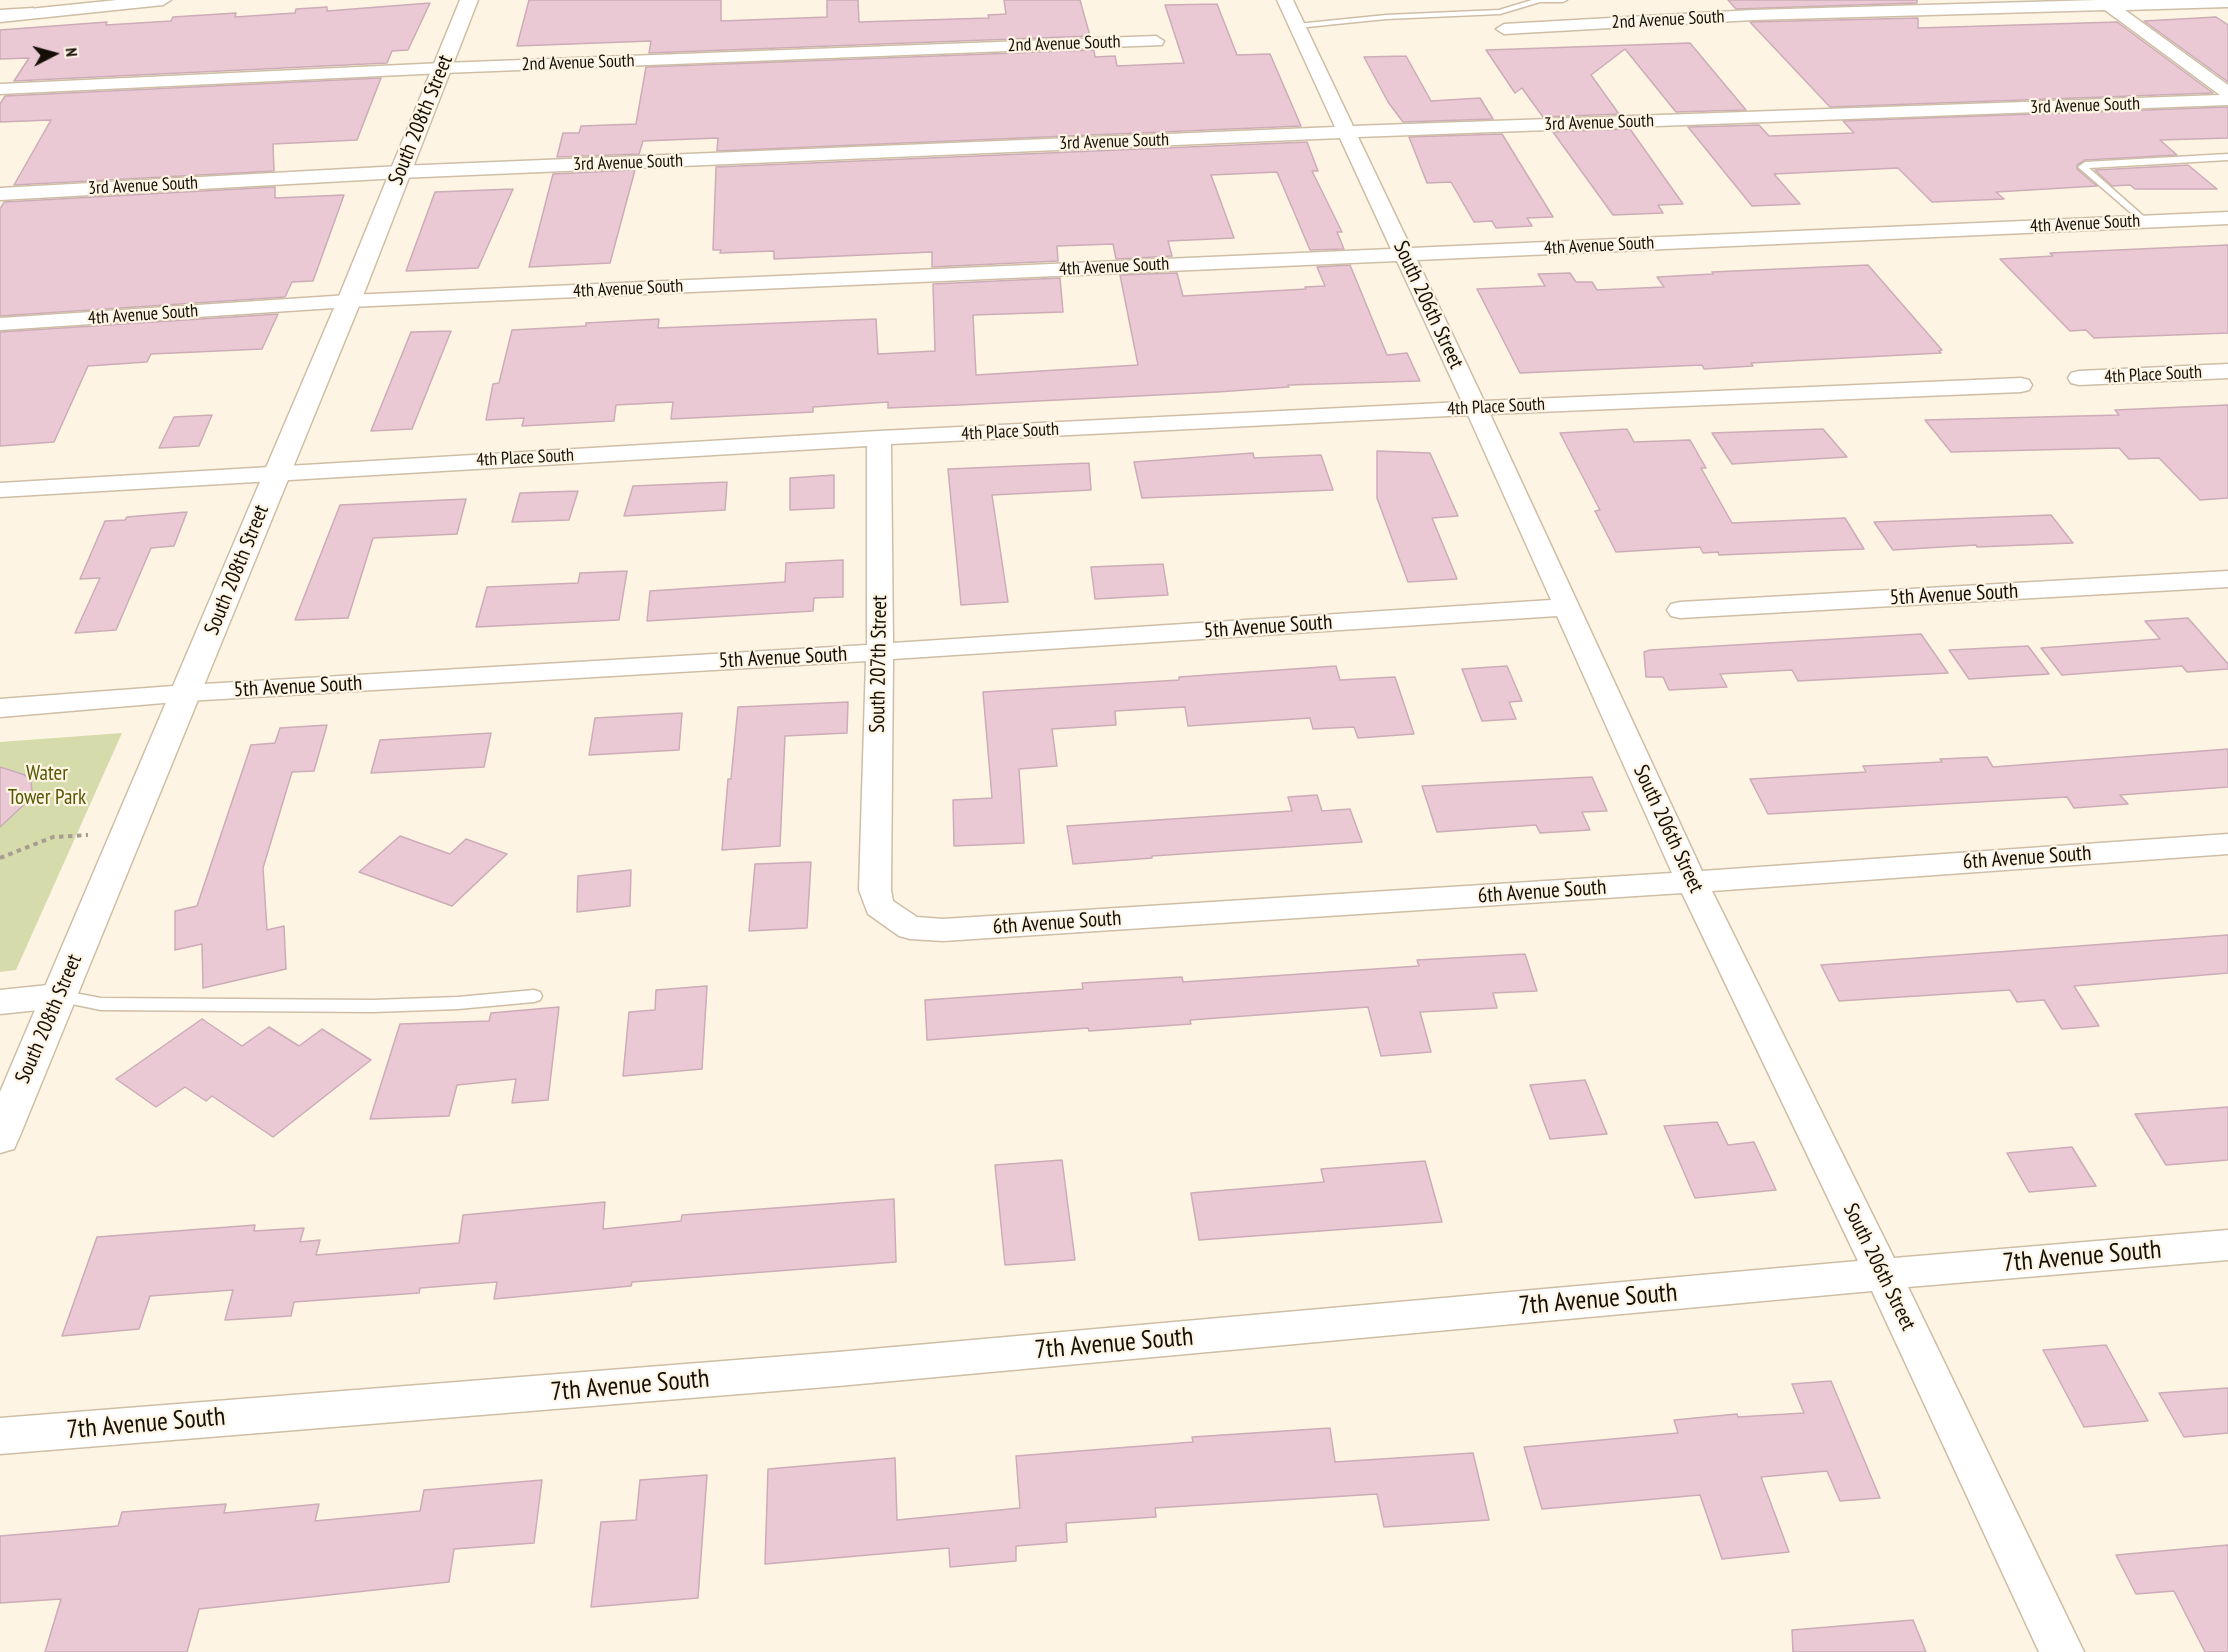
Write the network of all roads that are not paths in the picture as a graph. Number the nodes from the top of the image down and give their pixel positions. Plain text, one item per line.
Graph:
1 (163, 0) edge
2 (469, 0) edge
3 (1536, 0) edge
4 (1563, 0) edge
5 (2228, 2) edge
6 (2105, 3) edge
7 (56, 10) junction
8 (0, 12) edge
9 (1291, 13) edge
10 (0, 16) edge
11 (1504, 29) dead end
12 (1156, 40) dead end
13 (443, 68) junction
14 (0, 89) edge
15 (2228, 93) edge
16 (2228, 100) edge
17 (1346, 132) junction
18 (2228, 157) edge
19 (400, 172) junction
20 (0, 194) edge
21 (2228, 218) edge
22 (2145, 222) junction
23 (1404, 254) junction
24 (349, 302) junction
25 (0, 324) edge
26 (2228, 371) edge
27 (2079, 378) dead end
28 (2021, 385) dead end
29 (1476, 408) junction
30 (879, 438) junction
31 (278, 472) junction
32 (0, 490) edge
33 (2227, 581) edge
34 (1567, 607) junction
35 (1680, 610) dead end
36 (880, 652) junction
37 (187, 693) junction
38 (0, 708) edge
39 (2228, 844) edge
40 (1692, 882) junction
41 (875, 890) joint
42 (58, 996) junction
43 (534, 996) dead end
44 (0, 1002) edge
45 (0, 1138) edge
46 (2228, 1245) edge
47 (1883, 1274) junction
48 (0, 1436) edge
49 (2062, 1652) edge

1 - 7 street
2 - 13 street, South 208th Street
3 - 4 lane
3 - 9 lane
5 - 6 street, 2nd Avenue South
6 - 11 street, 2nd Avenue South
6 - 15 street
7 - 8 lane
7 - 10 street
9 - 17 street, South 206th Street
12 - 13 street, 2nd Avenue South
13 - 14 street, 2nd Avenue South
13 - 19 street, South 208th Street
16 - 17 street, 3rd Avenue South
17 - 19 street, 3rd Avenue South
17 - 23 street, South 206th Street
18 - 22 lane
19 - 20 street, 3rd Avenue South
19 - 24 street, South 208th Street
21 - 22 street, 4th Avenue South
22 - 23 street, 4th Avenue South
23 - 24 street, 4th Avenue South
23 - 29 street, South 206th Street
24 - 25 street, 4th Avenue South
24 - 31 street, South 208th Street
26 - 27 street, 4th Place South
28 - 29 street, 4th Place South
29 - 30 street, 4th Place South
29 - 34 street, South 206th Street
30 - 31 street, 4th Place South
30 - 36 street, South 207th Street
31 - 32 street, 4th Place South
31 - 37 street, South 208th Street
33 - 35 street, 5th Avenue South
34 - 36 street, 5th Avenue South
34 - 40 street, South 206th Street
36 - 37 street, 5th Avenue South
36 - 41 street, South 207th Street
37 - 38 street, 5th Avenue South
37 - 42 street, South 208th Street
39 - 40 street, 6th Avenue South
40 - 41 street, 6th Avenue South
40 - 47 street, South 206th Street
42 - 43 lane
42 - 44 street
42 - 45 street, South 208th Street
46 - 47 street, 7th Avenue South
47 - 48 street, 7th Avenue South
47 - 49 street, South 206th Street

